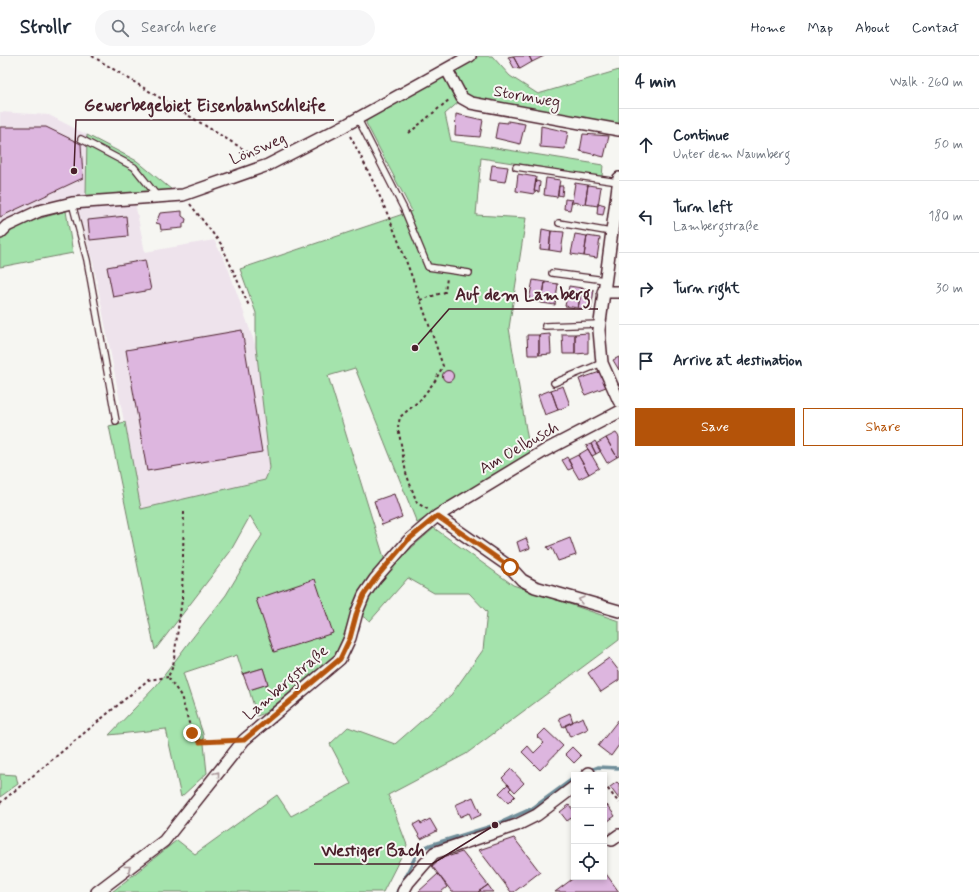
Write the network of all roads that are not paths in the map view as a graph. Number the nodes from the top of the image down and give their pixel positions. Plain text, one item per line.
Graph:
1 (470, 56) edge
2 (447, 70) junction
3 (358, 118) junction
4 (619, 130) edge
5 (81, 139) dead end
6 (516, 167) dead end
7 (618, 180) edge
8 (158, 197) junction
9 (72, 204) junction
10 (616, 217) edge
11 (559, 223) dead end
12 (611, 232) junction
13 (0, 233) edge
14 (469, 273) dead end
15 (552, 273) dead end
16 (605, 280) junction
17 (603, 292) junction
18 (619, 292) edge
19 (600, 324) junction
20 (545, 326) dead end
21 (602, 363) junction
22 (554, 383) dead end
23 (619, 401) edge
24 (619, 412) edge
25 (116, 421) dead end
26 (437, 516) junction
27 (619, 611) edge
28 (571, 789) edge
29 (97, 892) edge
30 (403, 892) edge

1 - 2 street, Lönsweg
2 - 3 street, Lönsweg
2 - 4 street, Stormweg
3 - 8 street, Lönsweg
3 - 14 lane
5 - 8 lane
6 - 7 lane
7 - 10 street
8 - 9 street, Lönsweg
9 - 13 street, Lönsweg
9 - 25 lane
10 - 12 street
11 - 12 lane
12 - 16 street
15 - 16 lane
16 - 17 street
17 - 18 street
17 - 19 street
19 - 20 lane
19 - 21 street
21 - 22 lane
21 - 23 street
24 - 26 street, Am Oelbusch
27 -> 26 street
29 -> 26 street, Lambergstraße
28 - 30 street

